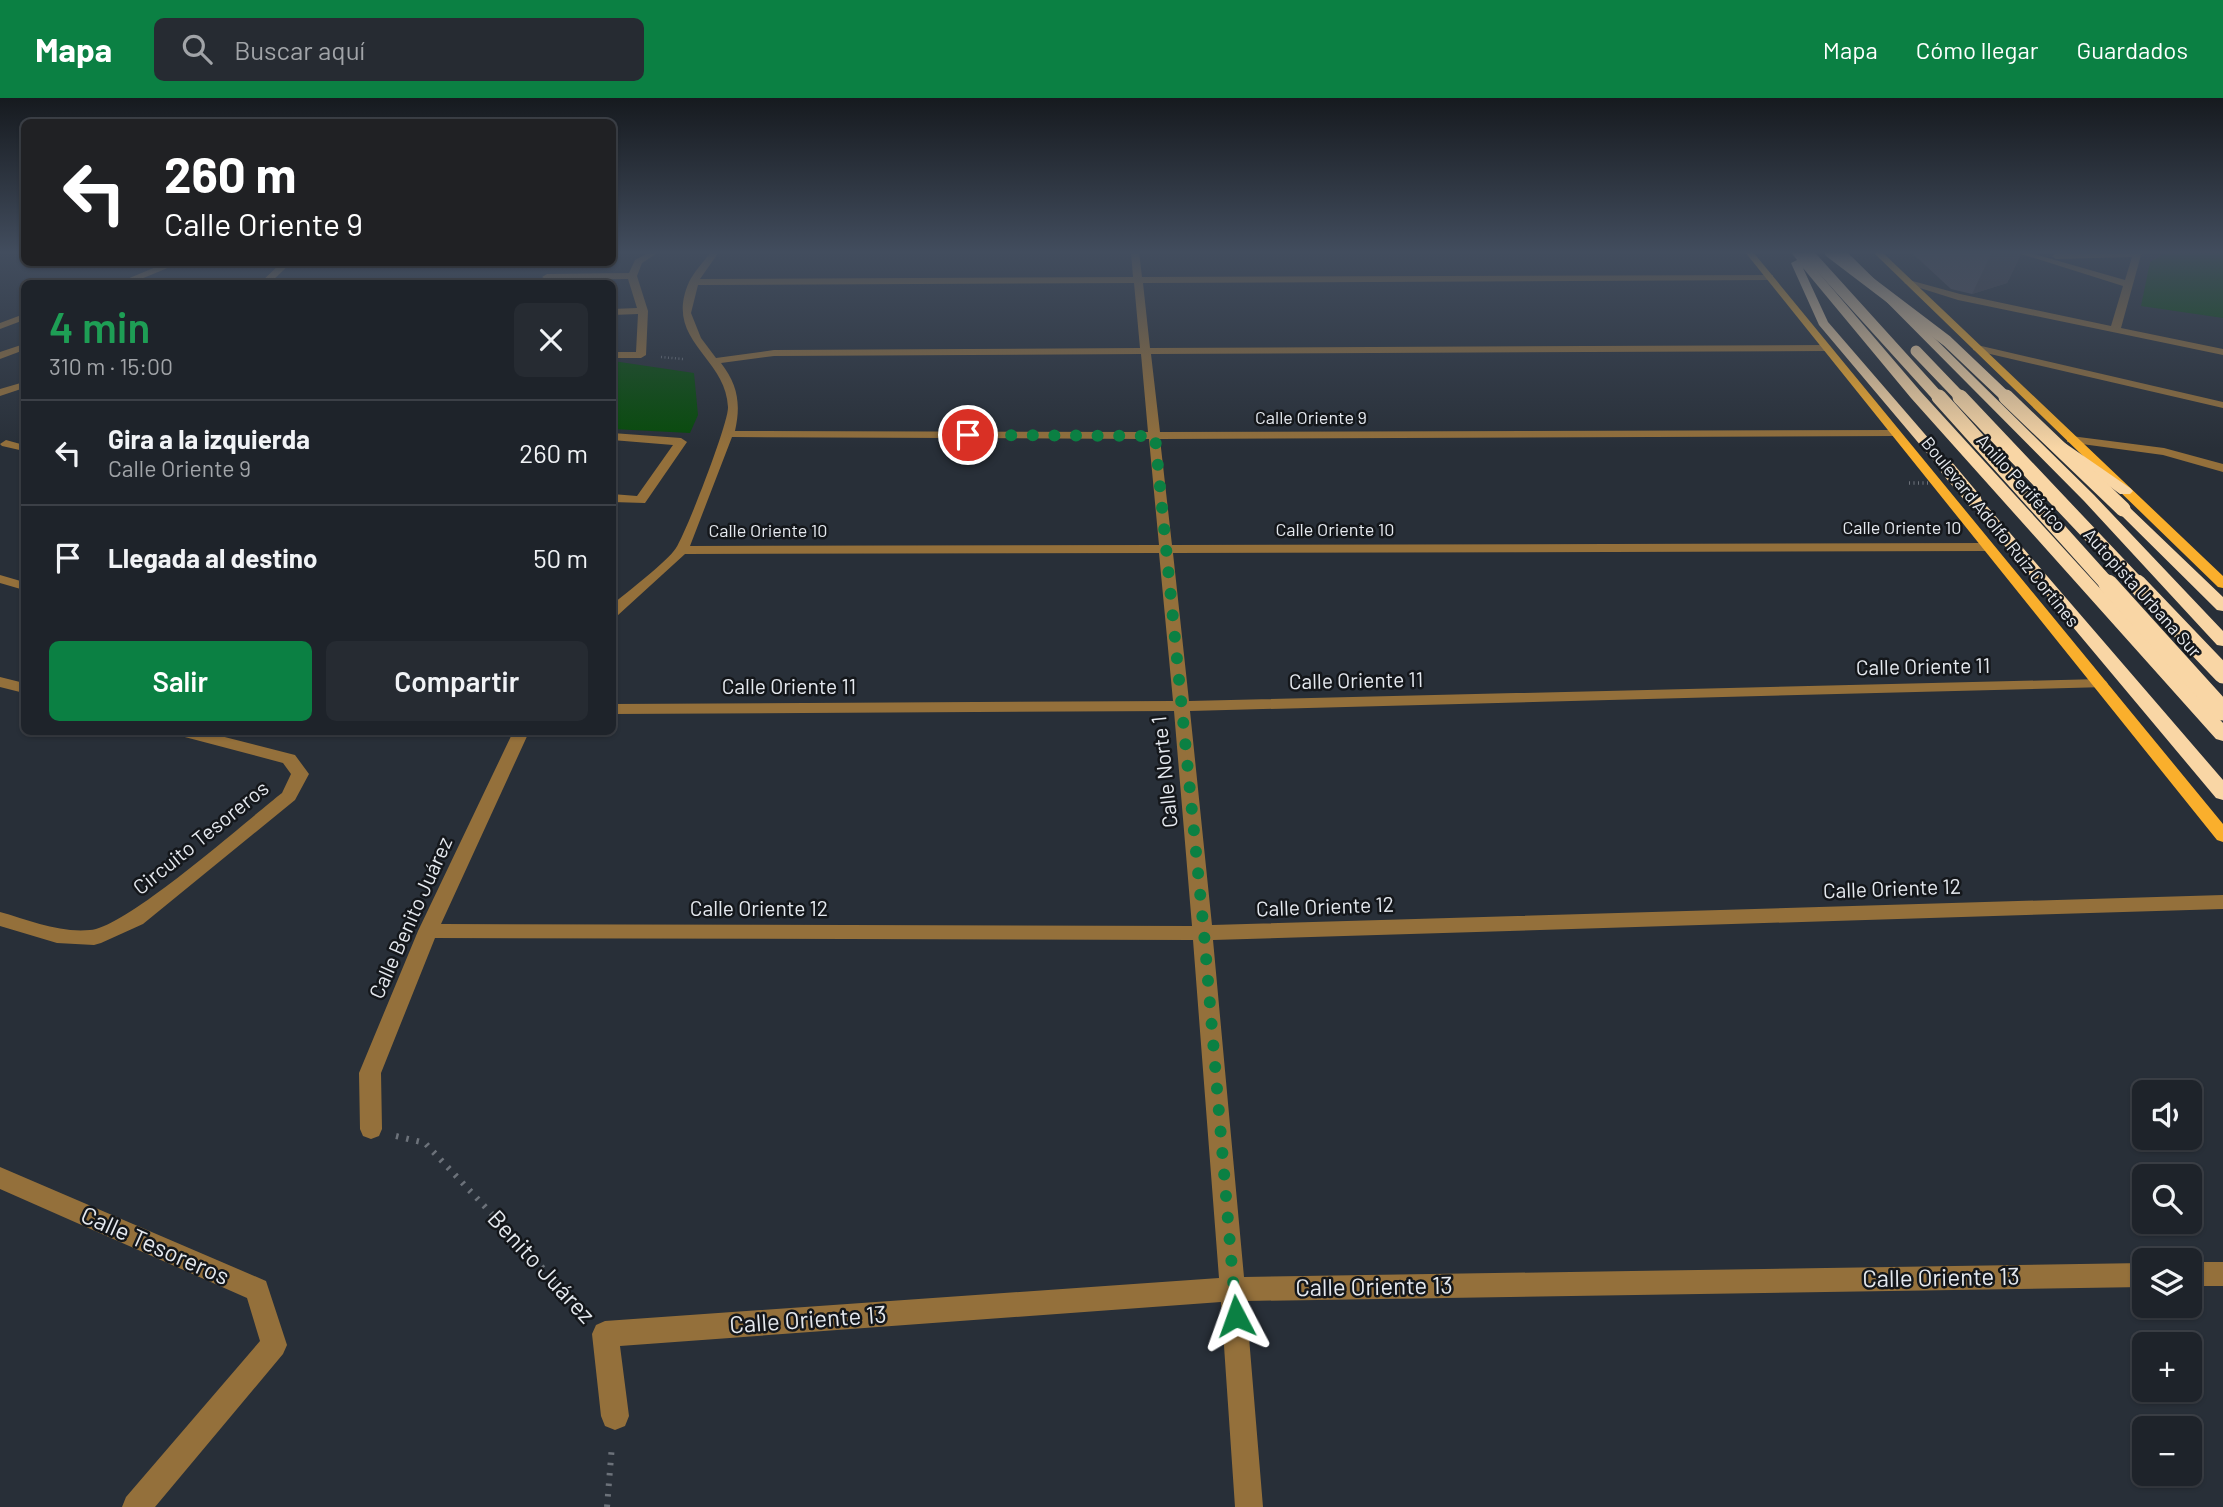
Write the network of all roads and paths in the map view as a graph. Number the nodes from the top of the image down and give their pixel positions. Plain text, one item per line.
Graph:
1 (21, 318) edge
2 (643, 318) edge
3 (688, 318) edge
4 (1142, 318) edge
5 (1802, 318) edge
6 (1821, 318) edge
7 (1852, 318) edge
8 (1867, 318) edge
9 (1883, 318) edge
10 (1908, 318) edge
11 (1916, 318) edge
12 (1946, 318) edge
13 (2057, 318) edge
14 (2118, 318) edge
15 (0, 326) edge
16 (2115, 330) junction
17 (0, 348) edge
18 (1826, 348) junction
19 (1977, 348) junction
20 (19, 349) edge
21 (1146, 350) junction
22 (2223, 352) edge
23 (616, 355) edge
24 (641, 355) junction
25 (0, 356) edge
26 (716, 361) junction
27 (1965, 374) junction
28 (21, 379) edge
29 (0, 380) edge
30 (21, 386) edge
31 (0, 393) edge
32 (2223, 405) edge
33 (1895, 433) junction
34 (727, 434) junction
35 (616, 436) edge
36 (1155, 436) junction
37 (2071, 440) junction
38 (6, 444) dead end
39 (21, 447) edge
40 (2223, 468) edge
41 (2125, 491) junction
42 (616, 498) edge
43 (1988, 547) junction
44 (1166, 549) junction
45 (682, 550) junction
46 (0, 579) edge
47 (2223, 584) edge
48 (21, 585) edge
49 (2223, 606) edge
50 (616, 609) edge
51 (2223, 641) edge
52 (2223, 674) edge
53 (0, 681) edge
54 (2100, 684) junction
55 (21, 687) edge
56 (1181, 706) junction
57 (616, 709) edge
58 (2223, 711) edge
59 (198, 735) edge
60 (520, 735) edge
61 (2223, 735) edge
62 (2223, 793) edge
63 (2223, 836) edge
64 (2223, 902) edge
65 (0, 919) edge
66 (428, 931) junction
67 (1204, 933) junction
68 (372, 1129) joint
69 (0, 1178) edge
70 (2223, 1273) edge
71 (2202, 1274) edge
72 (2132, 1275) edge
73 (1234, 1289) junction
74 (605, 1334) junction
75 (615, 1416) joint
76 (136, 1507) edge
77 (607, 1507) edge
78 (1249, 1507) edge

1 - 15 street
2 - 24 street
3 - 26 street
4 - 21 street, Calle Norte 1
5 - 18 main road, Boulevard Adolfo Ruiz Cortines
6 - 62 highway, bridge
7 - 61 highway, Anillo Periférico
8 - 58 highway, Autopista Urbana Sur, bridge
9 - 52 highway, Autopista Urbana Sur, bridge
10 - 27 highway, Anillo Periférico
11 - 49 highway, bridge
12 - 19 main road
13 - 16 street
14 - 16 street
16 - 22 street
17 - 20 street
18 - 21 street
18 - 33 main road, Boulevard Adolfo Ruiz Cortines
19 - 32 street
19 - 37 main road
20 - 25 street
21 - 26 street
21 - 36 street, Calle Norte 1
23 - 24 street
24 - 26 path
26 - 34 street
27 - 41 highway
27 - 51 highway, Anillo Periférico
28 - 29 street
30 - 31 street
33 - 36 street, Calle Oriente 9
33 - 43 main road, Boulevard Adolfo Ruiz Cortines
34 - 36 street, Calle Oriente 9
34 - 45 street
35 - 42 street
36 - 44 street, Calle Norte 1
37 - 40 street
37 - 41 main road
38 - 39 street
41 - 47 main road
43 - 44 street, Calle Oriente 10
43 - 54 main road, Boulevard Adolfo Ruiz Cortines
44 - 45 street, Calle Oriente 10
44 - 56 street, Calle Norte 1
45 - 50 street
46 - 48 street
53 - 55 street
54 - 56 street, Calle Oriente 11
54 - 63 main road, Boulevard Adolfo Ruiz Cortines
56 - 57 street, Calle Oriente 11
56 - 67 street, Calle Norte 1
59 - 65 street, Circuito Tesoreros
60 - 66 street, Calle Benito Juárez
64 - 67 street, Calle Oriente 12
66 - 67 street, Calle Oriente 12
66 - 68 street, Calle Benito Juárez
67 - 73 street, Calle Norte 1
68 - 74 path, Benito Juárez
69 - 76 street, Calle Tesoreros
70 - 71 street
72 - 73 street, Calle Oriente 13
73 - 74 street, Calle Oriente 13
73 - 78 street, Calle Norte 1
74 - 75 street, Benito Juárez
75 - 77 path

